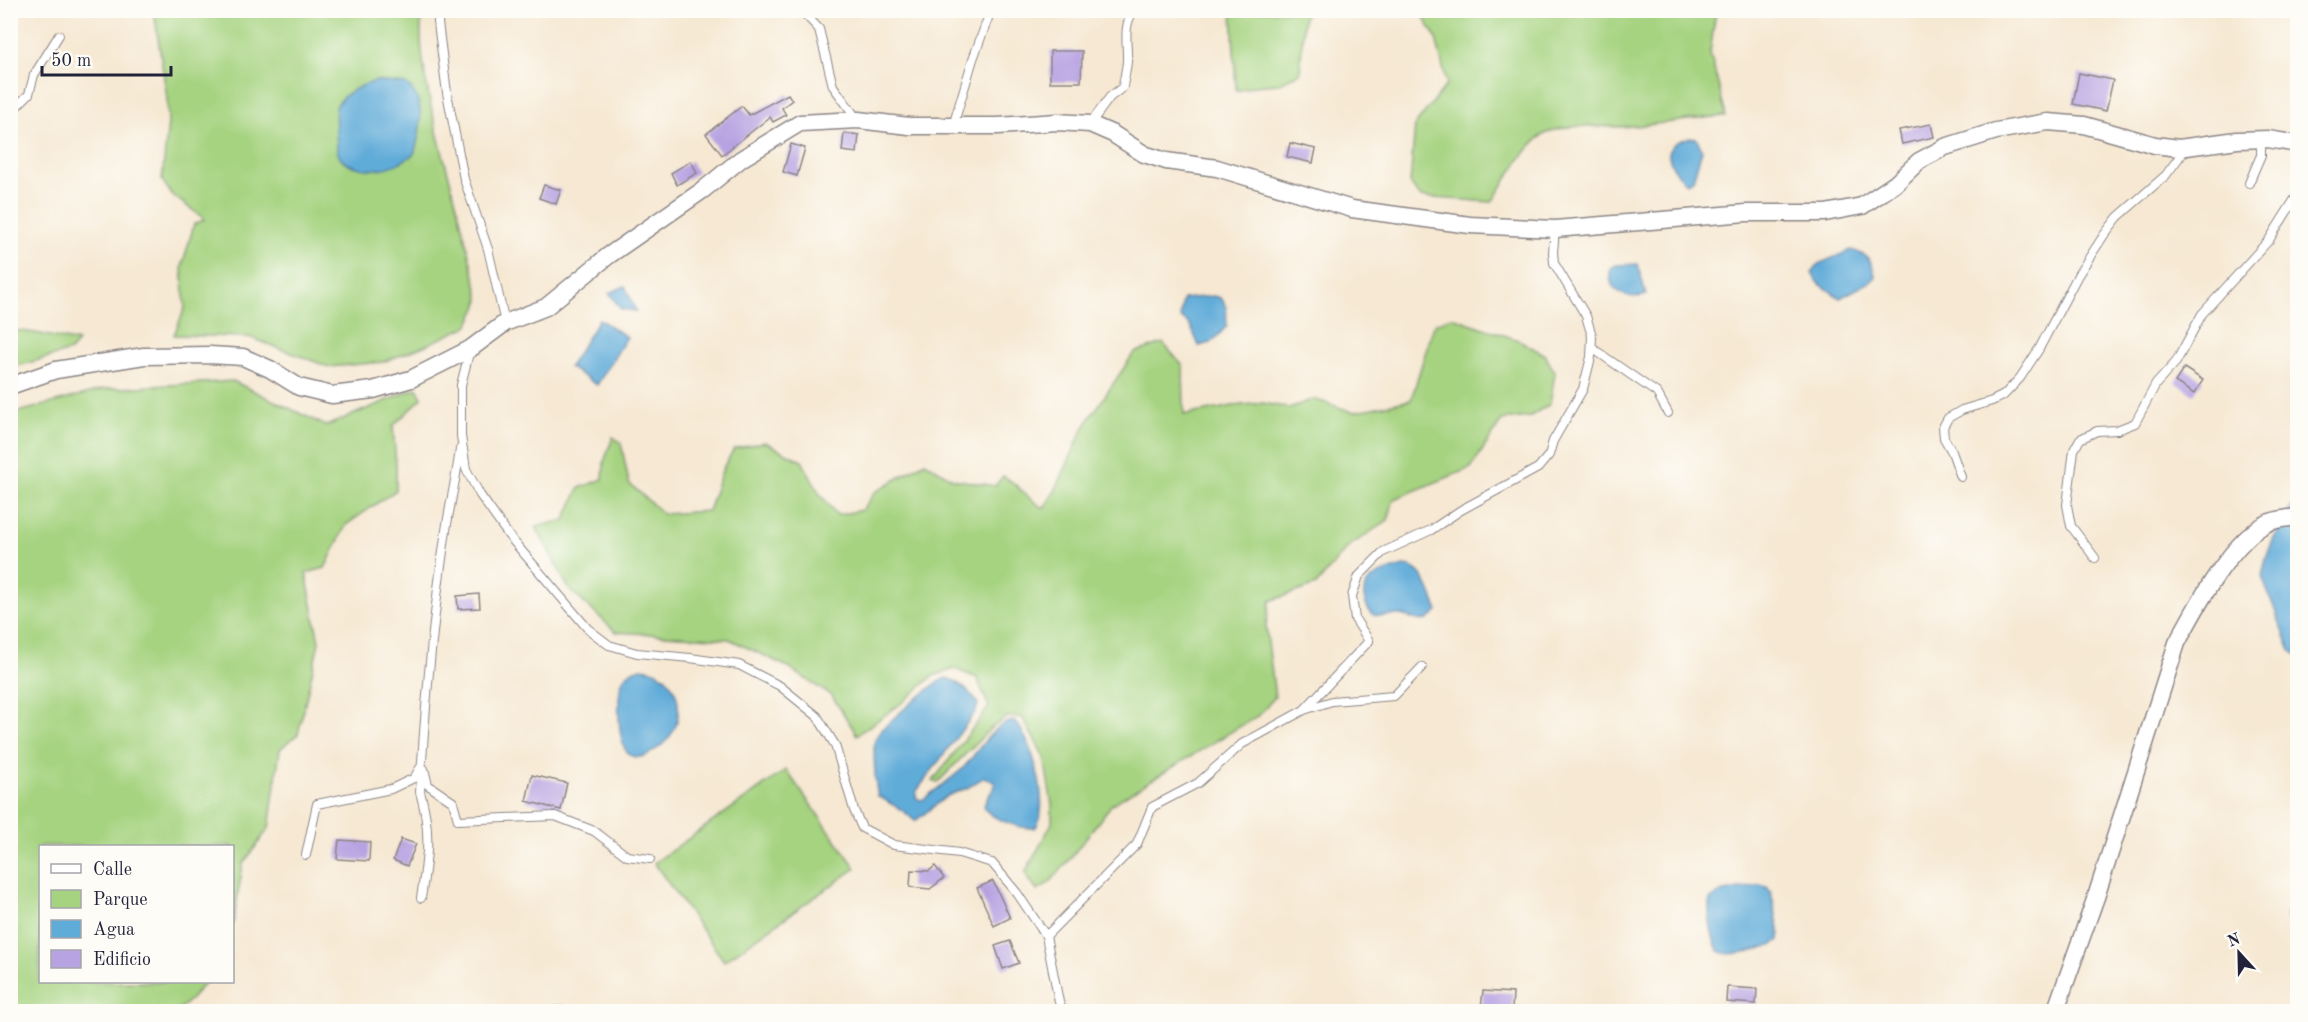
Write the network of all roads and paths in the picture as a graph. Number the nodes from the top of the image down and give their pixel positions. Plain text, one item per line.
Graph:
1 (439, 10) edge
2 (801, 10) edge
3 (991, 10) edge
4 (1134, 10) edge
5 (59, 35) dead end
6 (10, 105) edge
7 (858, 120) junction
8 (1090, 124) junction
9 (953, 126) junction
10 (2261, 139) junction
11 (2298, 144) edge
12 (2187, 147) junction
13 (2249, 183) dead end
14 (2298, 194) edge
15 (1555, 229) junction
16 (505, 323) junction
17 (1592, 348) junction
18 (470, 349) junction
19 (10, 387) edge
20 (1668, 413) dead end
21 (461, 436) junction
22 (1961, 477) dead end
23 (2298, 517) edge
24 (2095, 558) dead end
25 (1422, 667) dead end
26 (1304, 710) junction
27 (422, 763) junction
28 (306, 855) dead end
29 (650, 859) dead end
30 (422, 898) dead end
31 (1046, 936) junction
32 (1063, 1011) edge
33 (2055, 1011) edge

1 - 16 lane
2 - 7 lane
3 - 9 lane
4 - 8 lane
5 - 6 lane
7 - 9 street
7 - 16 street
8 - 9 street
8 - 15 street
10 - 11 street
10 - 12 street
10 - 13 lane
12 - 15 street
12 - 22 lane
14 - 24 lane
15 - 17 lane
16 - 18 street
17 - 20 lane
17 - 26 lane
18 - 19 street
18 - 21 lane
21 - 27 lane
21 - 31 lane
23 - 33 street
25 - 26 lane
26 - 31 lane
27 - 28 lane
27 - 29 lane
27 - 30 lane
31 - 32 lane

